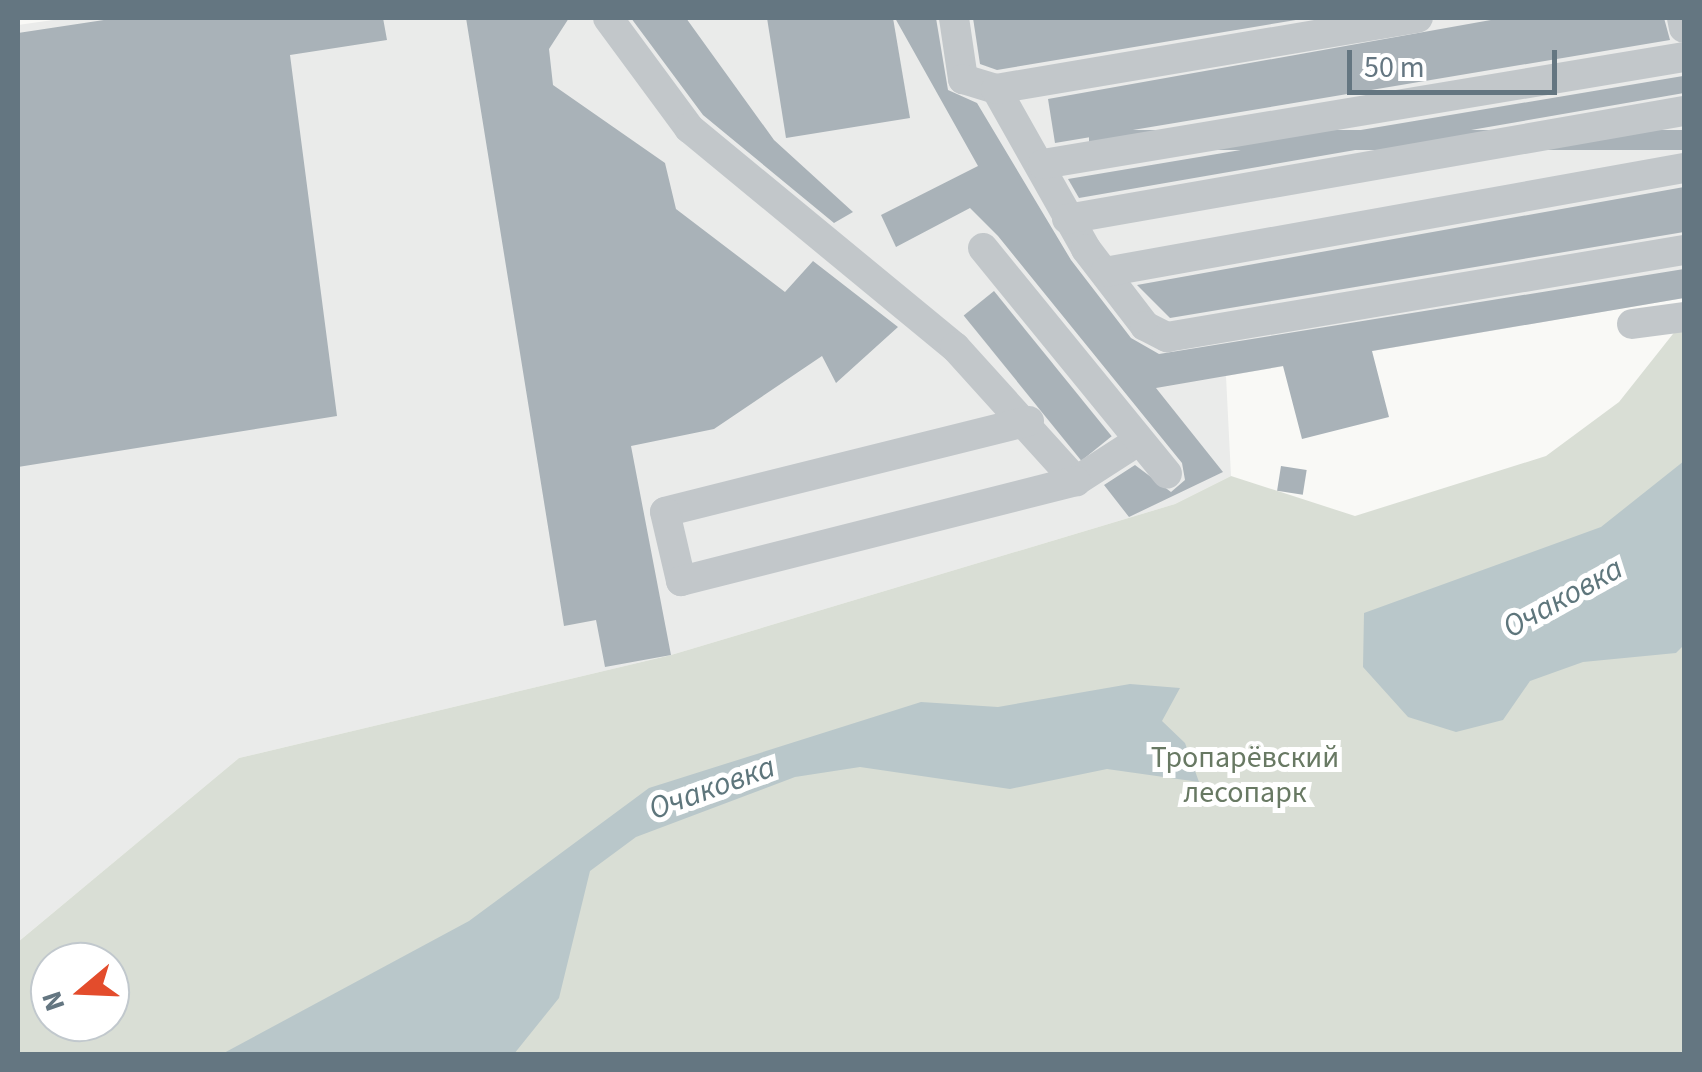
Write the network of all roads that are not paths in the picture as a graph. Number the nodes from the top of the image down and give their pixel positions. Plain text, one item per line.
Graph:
1 (608, 18) edge
2 (954, 18) edge
3 (1418, 18) edge
4 (1682, 18) edge
5 (1684, 28) edge
6 (1684, 57) edge
7 (996, 88) junction
8 (1684, 111) edge
9 (1043, 164) junction
10 (1684, 168) edge
11 (1068, 218) junction
12 (983, 248) dead end
13 (1684, 250) edge
14 (1104, 272) junction
15 (1684, 317) edge
16 (1632, 324) dead end
17 (1029, 421) junction
18 (1138, 441) junction
19 (1167, 474) dead end
20 (1076, 481) junction

1 - 17 lane
2 - 7 lane
3 - 7 lane
4 - 5 lane
6 - 9 lane
7 - 9 lane
8 - 11 lane
9 - 11 lane
10 - 14 lane
11 - 14 lane
12 - 18 lane
13 - 14 lane
15 - 16 lane
17 - 20 lane
17 - 20 lane
18 - 19 lane
18 - 20 lane

